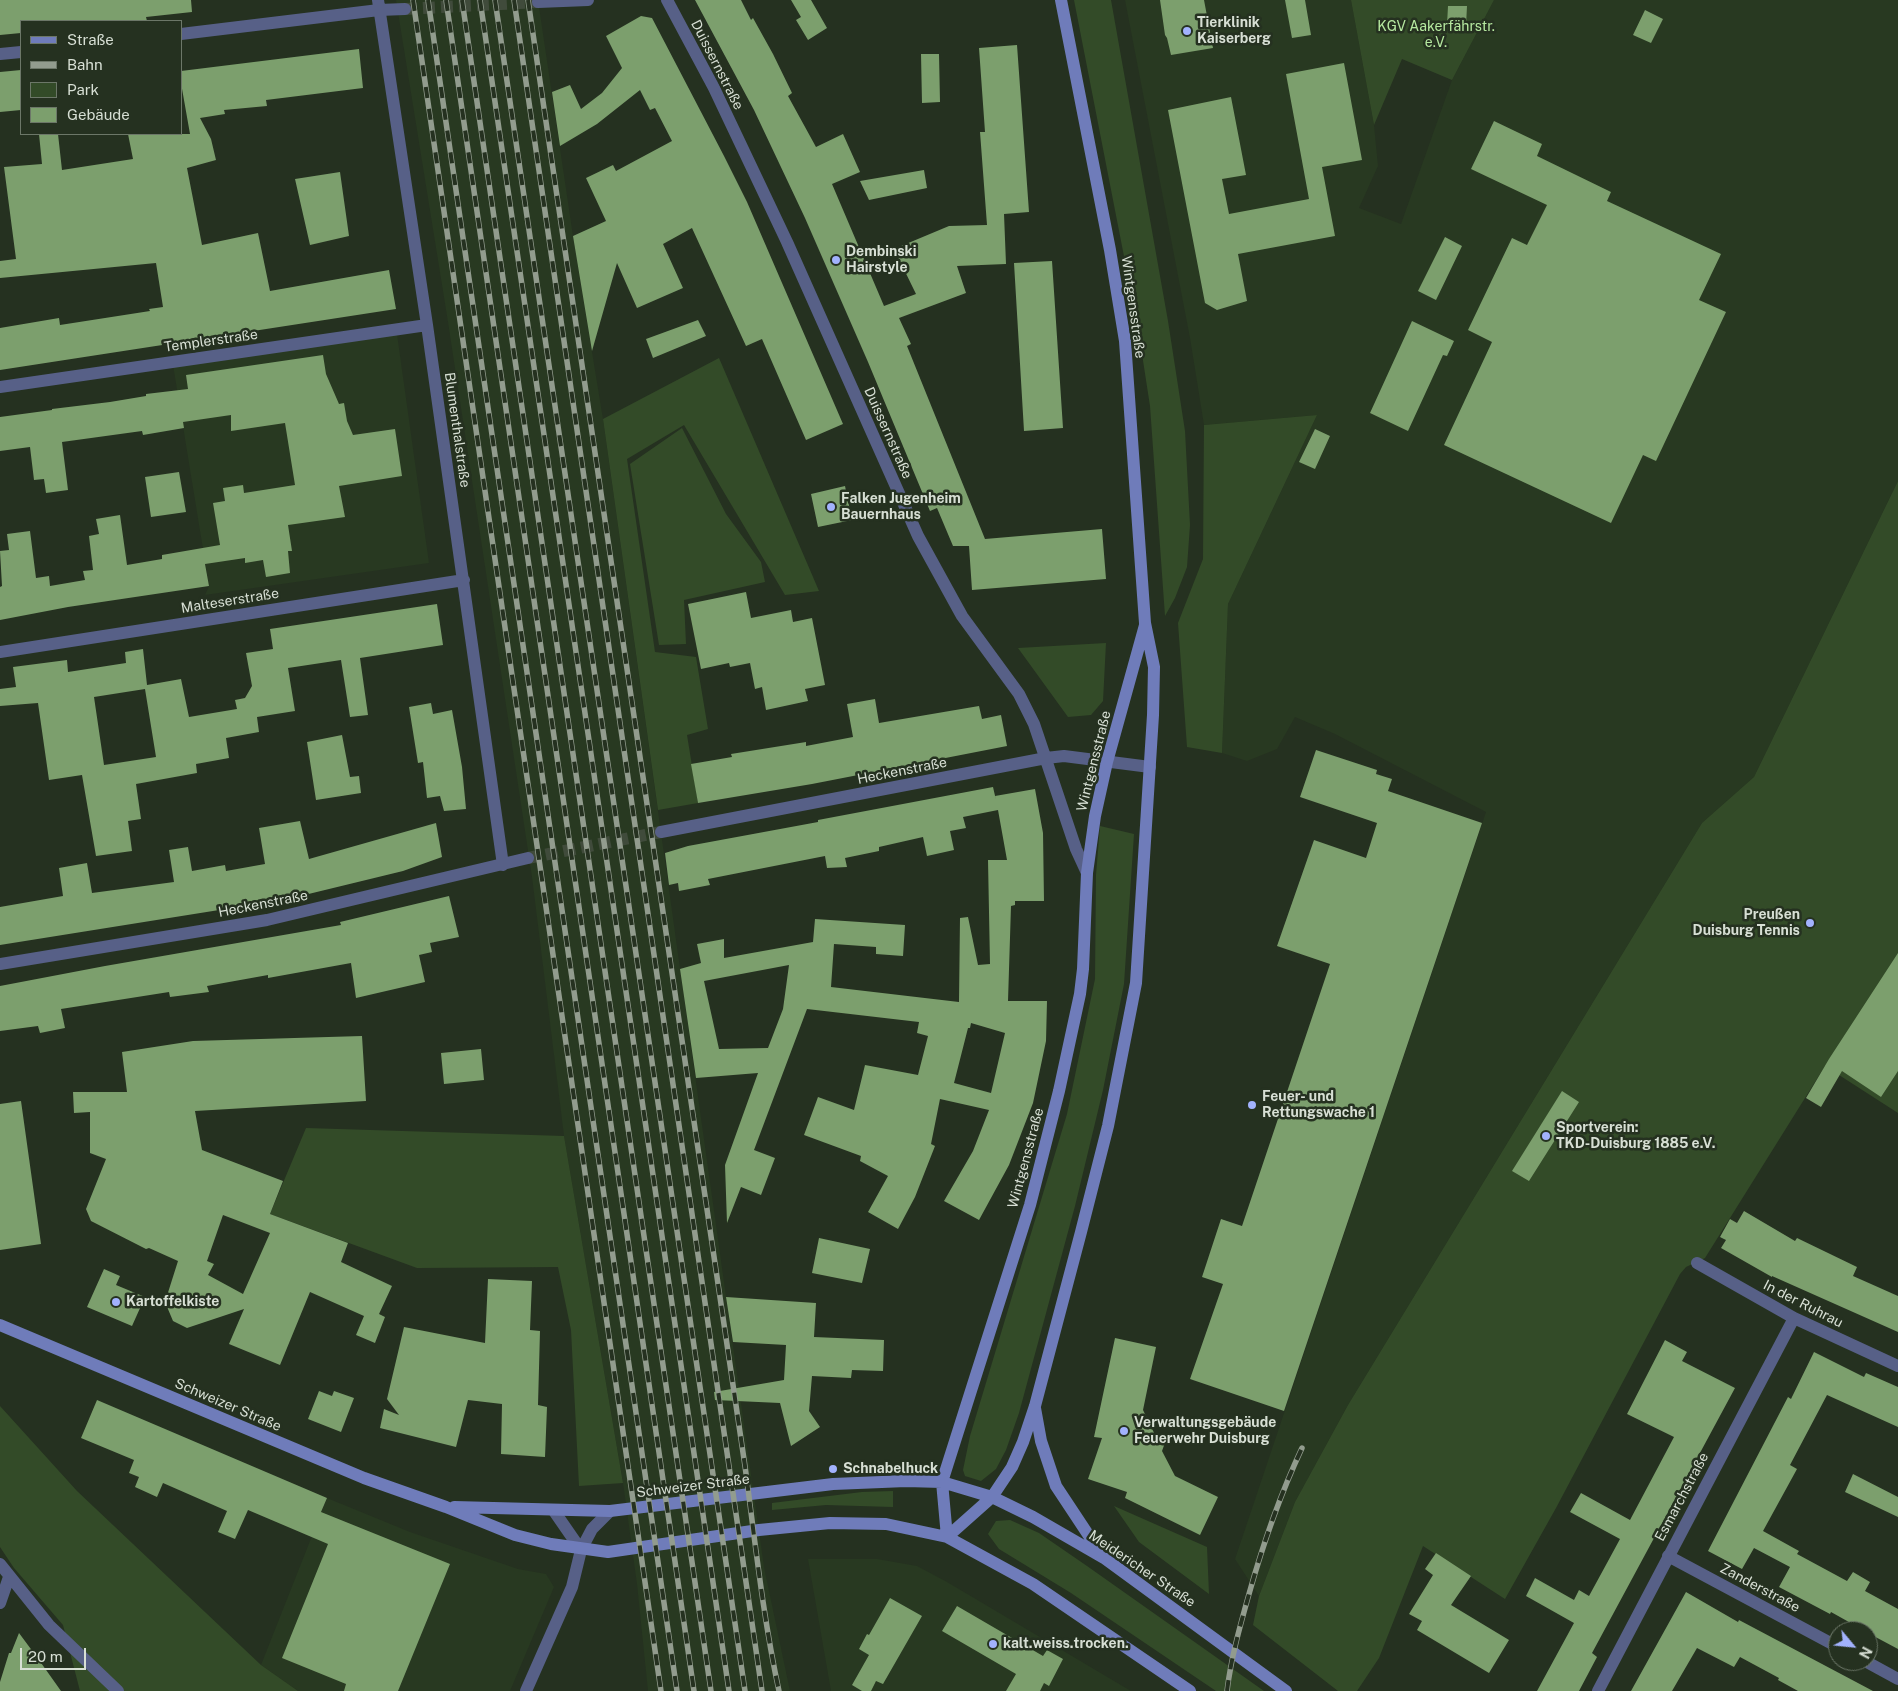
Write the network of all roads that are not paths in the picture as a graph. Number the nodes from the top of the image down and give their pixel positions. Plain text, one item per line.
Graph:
1 (588, 0) edge
2 (667, 0) edge
3 (1061, 0) edge
4 (538, 2) dead end
5 (379, 5) edge
6 (405, 9) tunnel mouth
7 (182, 34) edge
8 (20, 52) edge
9 (0, 54) edge
10 (427, 325) junction
11 (0, 387) edge
12 (464, 580) junction
13 (1145, 623) junction
14 (0, 652) edge
15 (1046, 758) junction
16 (1107, 762) junction
17 (1150, 767) junction
18 (661, 832) tunnel mouth
19 (528, 858) tunnel mouth
20 (503, 864) junction
21 (1086, 873) junction
22 (0, 964) edge
23 (1697, 1263) dead end
24 (1794, 1318) junction
25 (0, 1325) edge
26 (1898, 1366) edge
27 (1035, 1406) junction
28 (942, 1482) junction
29 (992, 1497) junction
30 (446, 1507) junction
31 (554, 1511) junction
32 (610, 1511) junction
33 (947, 1537) junction
34 (581, 1550) junction
35 (1668, 1556) junction
36 (1104, 1558) junction
37 (0, 1564) edge
38 (9, 1577) junction
39 (0, 1603) edge
40 (1828, 1642) edge
41 (1878, 1668) edge
42 (1898, 1679) edge
43 (118, 1691) edge
44 (526, 1691) edge
45 (1190, 1691) edge
46 (1286, 1691) edge
47 (1598, 1691) edge

1 - 4 street
2 - 15 street, Duissernstraße
3 - 13 main road, Wintgensstraße
5 - 6 street
5 - 7 street
5 - 10 street, Blumenthalstraße
8 - 9 street
10 - 11 street, Templerstraße
10 - 12 street, Blumenthalstraße
12 - 14 street, Malteserstraße
12 - 20 street, Blumenthalstraße
13 - 16 main road, Wintgensstraße
13 - 17 main road, Wintgensstraße
15 - 16 street, Heckenstraße
15 - 18 street, Heckenstraße
15 - 21 street, Duissernstraße
16 - 17 street, Heckenstraße
16 - 21 main road, Wintgensstraße
17 - 27 main road, Wintgensstraße
19 - 20 street, Heckenstraße
20 - 22 street, Heckenstraße
21 - 28 main road, Wintgensstraße
23 - 24 street, In der Ruhrau
24 - 26 street, In der Ruhrau
24 - 35 street, Esmarchstraße
25 - 30 main road, Schweizer Straße
27 - 29 main road, Wintgensstraße
27 - 36 main road, Wintgensstraße
28 - 29 main road, Meidericher Straße
28 - 32 main road, Schweizer Straße
28 - 33 main road, Wintgensstraße
29 - 33 main road, Wintgensstraße
29 - 36 main road, Meidericher Straße
30 - 31 main road, Schweizer Straße
30 - 34 main road, Schweizer Straße
31 - 32 main road, Schweizer Straße
31 - 34 street
32 - 34 street
33 - 34 main road, Schweizer Straße
33 - 45 main road
34 - 44 street
35 - 40 street, Zanderstraße
35 - 47 street, Esmarchstraße
36 - 46 main road, Meidericher Straße
37 - 38 street
38 - 39 street
38 - 43 street
41 - 42 street

